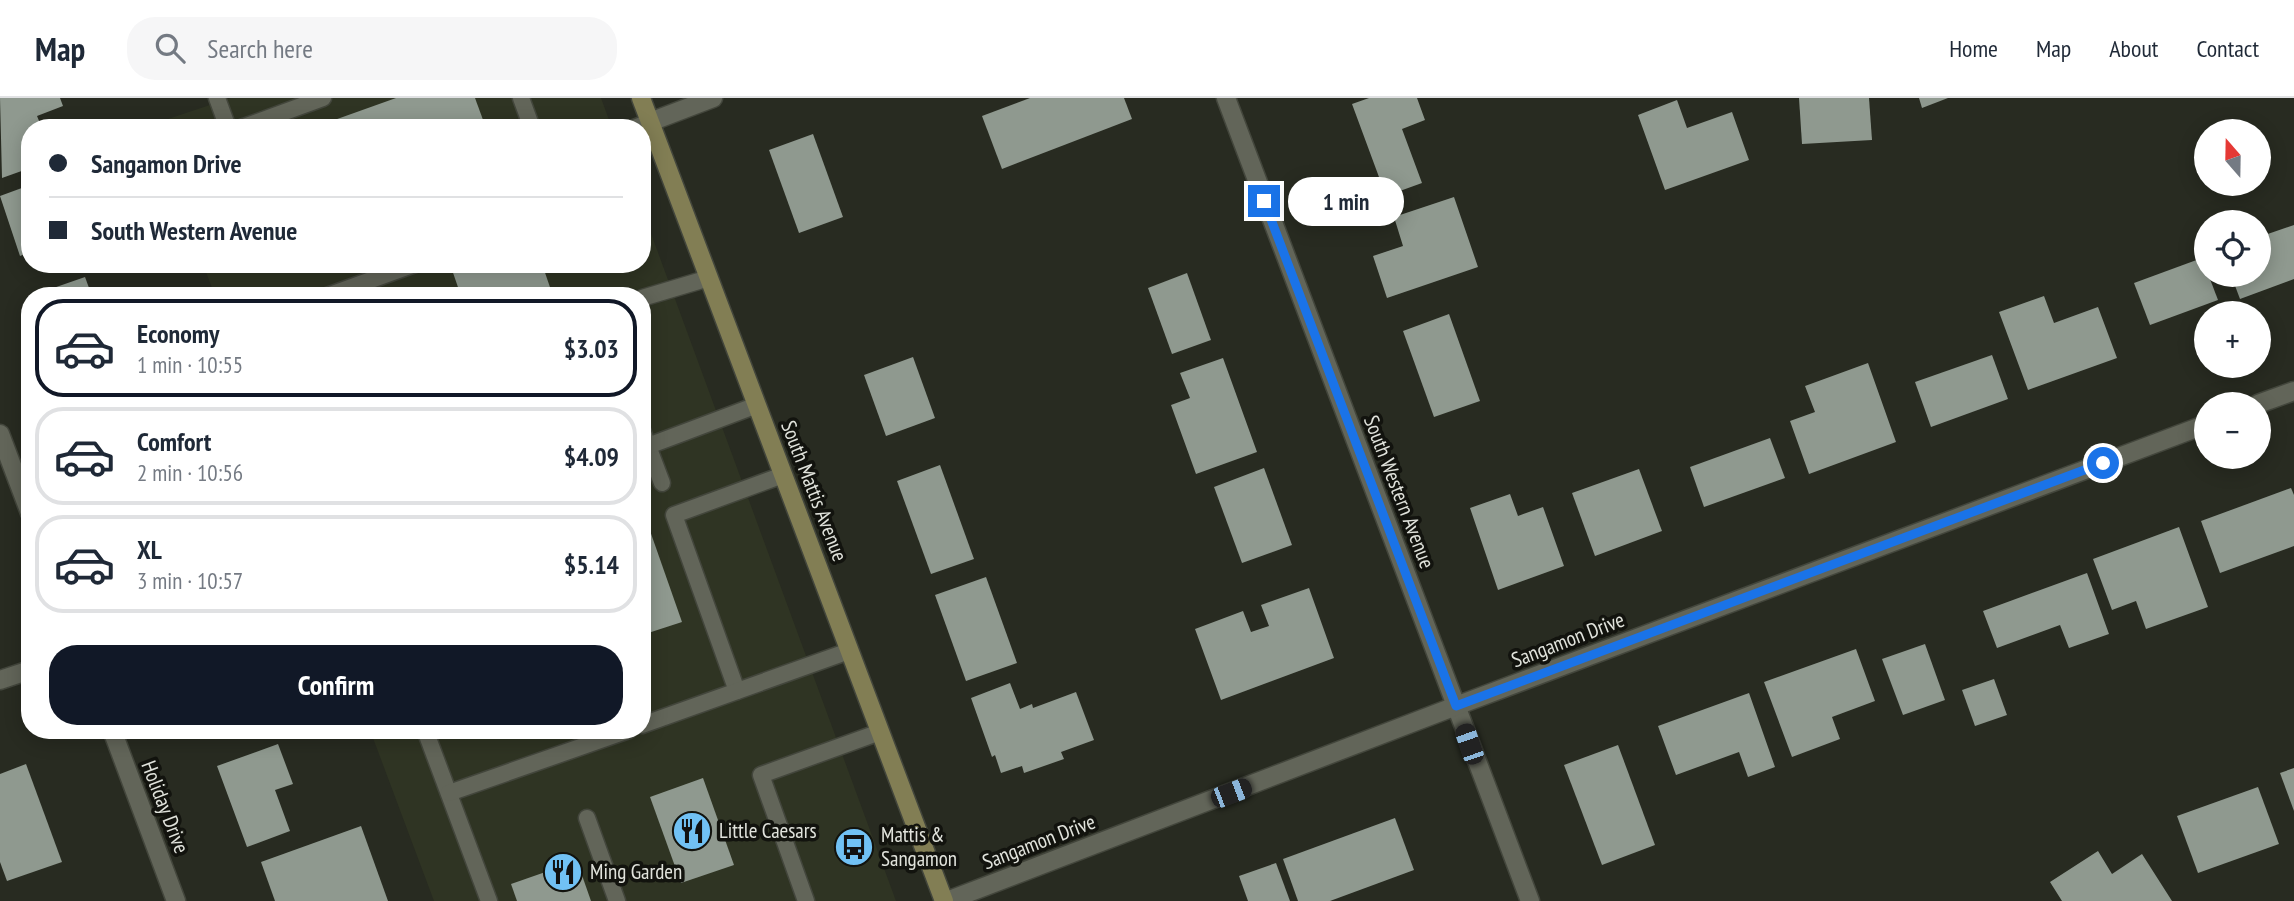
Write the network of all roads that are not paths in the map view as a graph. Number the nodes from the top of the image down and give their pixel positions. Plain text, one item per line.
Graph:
1 (217, 98) edge
2 (323, 98) edge
3 (521, 98) edge
4 (641, 98) edge
5 (713, 98) edge
6 (1226, 98) edge
7 (225, 119) edge
8 (266, 119) edge
9 (529, 119) edge
10 (642, 119) edge
11 (651, 122) edge
12 (651, 146) edge
13 (390, 273) edge
14 (709, 278) junction
15 (352, 287) edge
16 (651, 295) edge
17 (2294, 391) edge
18 (2271, 399) edge
19 (757, 405) junction
20 (2194, 429) edge
21 (0, 434) edge
22 (651, 445) edge
23 (651, 454) edge
24 (783, 475) junction
25 (662, 483) dead end
26 (21, 489) edge
27 (849, 651) junction
28 (21, 673) edge
29 (0, 680) edge
30 (737, 691) junction
31 (1456, 706) junction
32 (651, 722) edge
33 (880, 732) junction
34 (115, 739) edge
35 (428, 739) edge
36 (603, 739) edge
37 (449, 793) junction
38 (587, 818) dead end
39 (176, 901) edge
40 (489, 901) edge
41 (617, 901) edge
42 (806, 901) edge
43 (946, 901) edge
44 (1530, 901) edge

1 - 7 lane
2 - 8 lane
3 - 9 lane
4 - 10 main road, South Mattis Avenue
5 - 11 street
6 - 31 street, South Western Avenue
12 - 14 main road, South Mattis Avenue
13 - 15 lane
14 - 16 lane
14 - 19 main road, South Mattis Avenue
17 - 18 street
19 - 22 lane
19 - 24 main road, South Mattis Avenue
20 - 31 street, Sangamon Drive
21 - 26 street
23 - 25 lane
24 - 27 main road, South Mattis Avenue
24 - 30 lane
27 - 30 lane
27 - 33 main road, South Mattis Avenue
28 - 29 street
30 - 32 lane
31 - 43 street, Sangamon Drive
31 - 44 street, South Western Avenue
33 - 42 lane
33 - 43 main road, South Mattis Avenue
34 - 39 street, Holiday Drive
35 - 37 lane
36 - 37 lane
37 - 40 lane
38 - 41 lane

